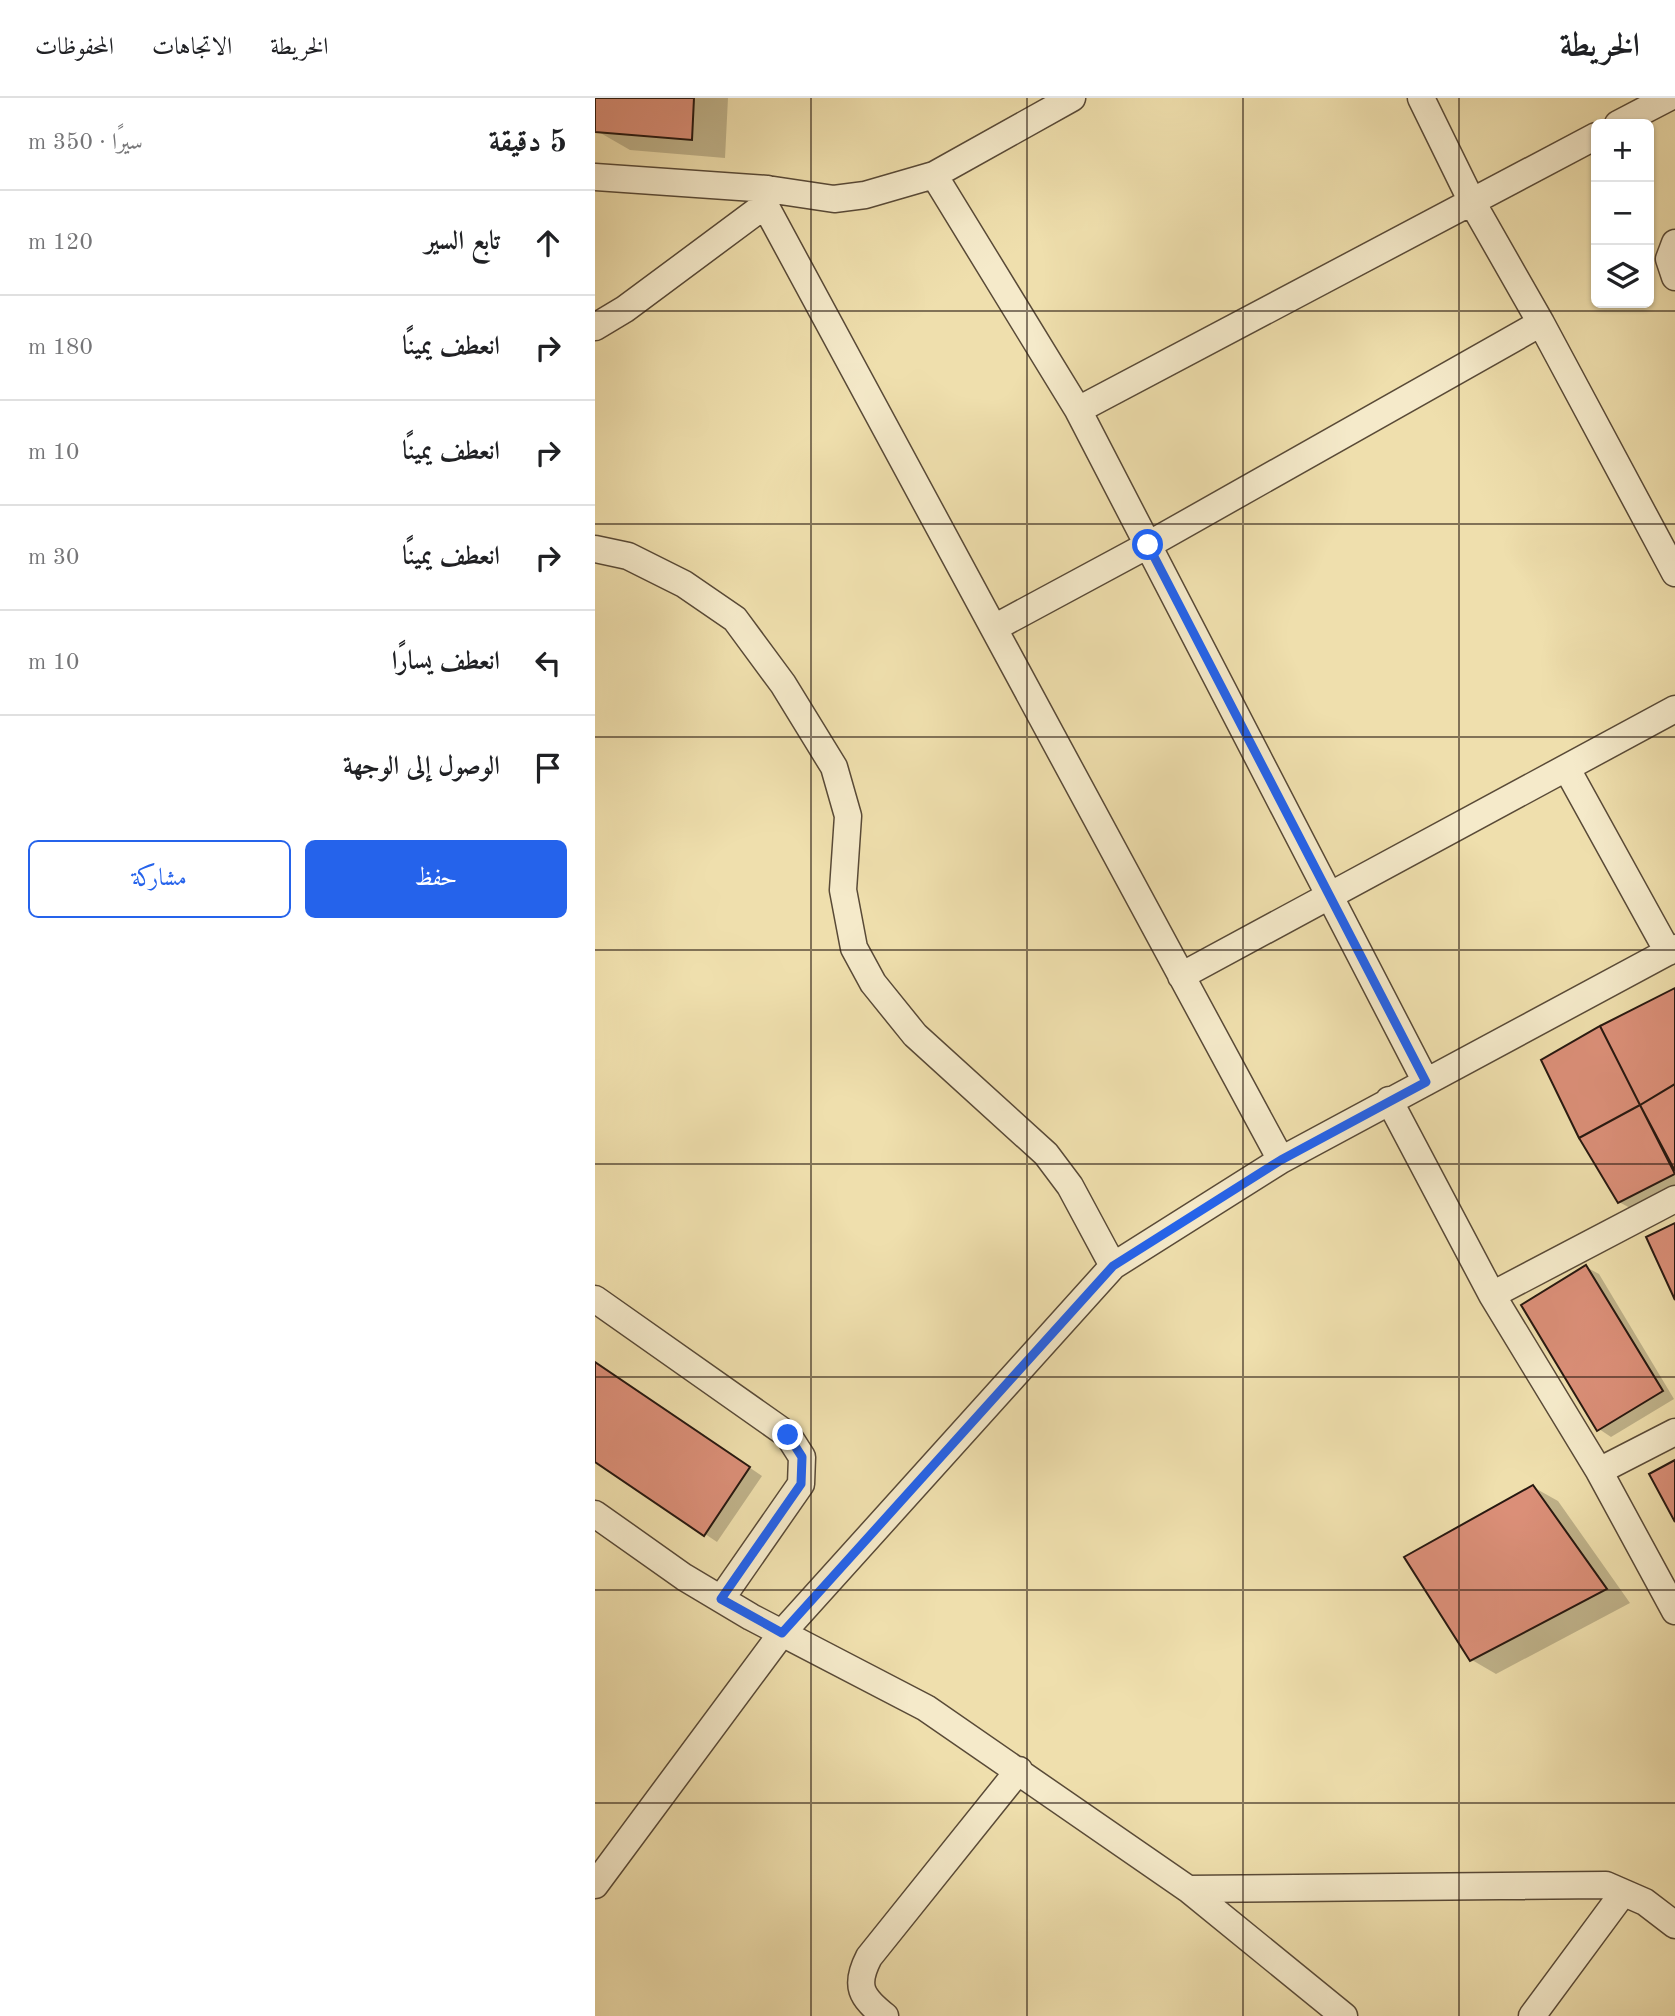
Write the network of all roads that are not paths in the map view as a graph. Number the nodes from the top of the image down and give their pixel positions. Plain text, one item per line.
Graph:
1 (1072, 98) edge
2 (1421, 98) edge
3 (1668, 98) edge
4 (1628, 119) edge
5 (1591, 139) edge
6 (934, 175) junction
7 (595, 177) edge
8 (766, 197) junction
9 (1472, 202) junction
10 (1675, 243) edge
11 (1675, 277) edge
12 (1541, 323) junction
13 (595, 327) edge
14 (1078, 410) junction
15 (1148, 545) junction
16 (595, 549) edge
17 (1675, 573) edge
18 (995, 628) junction
19 (1675, 709) edge
20 (1567, 769) junction
21 (1331, 898) junction
22 (1672, 950) edge
23 (1181, 976) junction
24 (1426, 1082) junction
25 (1389, 1100) junction
26 (1281, 1160) junction
27 (1675, 1199) edge
28 (1113, 1266) junction
29 (1492, 1295) junction
30 (595, 1299) edge
31 (1675, 1432) edge
32 (1599, 1471) junction
33 (595, 1514) edge
34 (721, 1599) junction
35 (1675, 1611) edge
36 (782, 1633) junction
37 (1019, 1770) junction
38 (595, 1885) edge
39 (1188, 1889) junction
40 (1623, 1893) junction
41 (1675, 1925) edge
42 (885, 2016) edge
43 (1344, 2016) edge
44 (1532, 2016) edge

1 - 6 street
2 - 9 street
3 - 4 street
5 - 9 street
6 - 8 street
6 - 14 street
7 - 8 street
8 - 13 street
8 - 18 street
9 - 12 street
9 - 14 street
10 - 11 street
12 - 15 street
12 - 17 street
14 - 15 street
15 - 18 street
15 - 21 street
16 - 28 street
18 - 23 street
19 - 20 street
20 - 21 street
20 - 22 street
21 - 23 street
21 - 24 street
22 - 24 street
23 - 26 street
24 - 25 street
25 - 26 street
25 - 29 street
26 - 28 street
27 - 29 street
28 - 36 street
29 - 32 street
30 - 34 street
31 - 32 street
32 - 35 street
33 - 34 street
34 - 36 street
36 - 37 street
36 - 38 street
37 - 39 street
37 - 42 street
39 - 40 street
39 - 43 street
40 - 41 street
40 - 44 street

